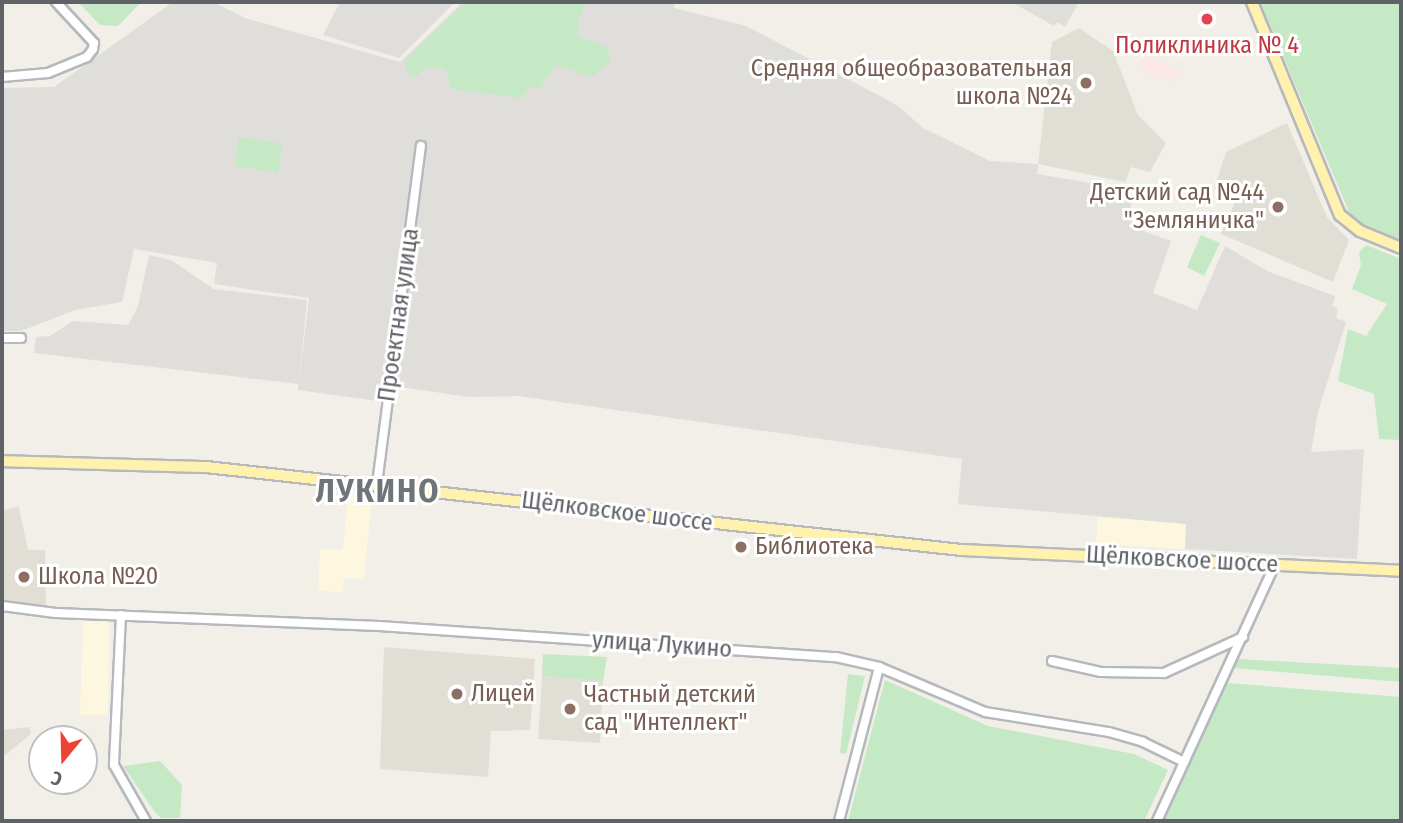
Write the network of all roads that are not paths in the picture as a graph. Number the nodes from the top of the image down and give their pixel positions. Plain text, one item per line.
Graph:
1 (56, 2) edge
2 (1252, 2) edge
3 (2, 77) edge
4 (421, 146) dead end
5 (1401, 248) edge
6 (2, 338) edge
7 (21, 338) dead end
8 (2, 461) edge
9 (377, 484) junction
10 (1275, 564) junction
11 (1401, 571) edge
12 (2, 606) edge
13 (121, 615) junction
14 (1243, 637) junction
15 (1052, 662) dead end
16 (879, 667) junction
17 (1185, 762) junction
18 (147, 821) edge
19 (839, 821) edge
20 (1157, 821) edge

1 - 3 street
2 - 5 main road
4 - 9 street, Проектная улица
6 - 7 street
8 - 9 main road, Щёлковское шоссе
9 - 10 main road, Щёлковское шоссе
10 - 11 main road, Щёлковское шоссе
10 - 14 street
12 - 13 street, улица Лукино
13 - 16 street, улица Лукино
13 - 18 street
14 - 15 street
14 - 17 street
16 - 17 street, улица Лукино
16 - 19 street
17 - 20 street

